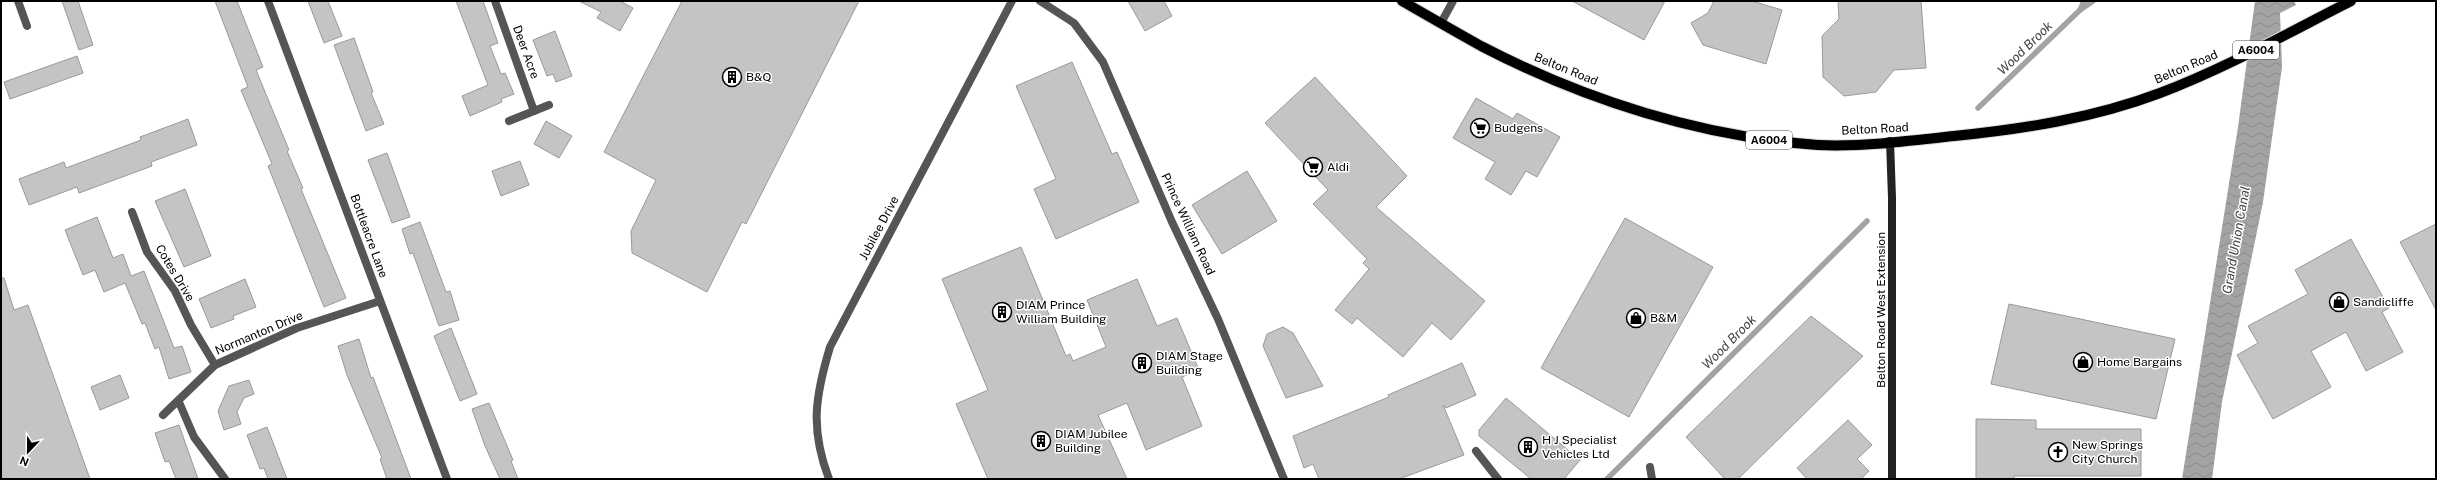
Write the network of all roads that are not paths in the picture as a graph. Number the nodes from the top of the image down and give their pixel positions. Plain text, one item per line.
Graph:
1 (18, 1) edge
2 (268, 1) edge
3 (495, 1) edge
4 (1012, 1) edge
5 (1040, 1) edge
6 (1402, 1) edge
7 (1453, 1) edge
8 (2351, 1) edge
9 (1441, 23) junction
10 (27, 26) dead end
11 (549, 105) dead end
12 (534, 111) junction
13 (509, 121) dead end
14 (1890, 141) junction
15 (132, 212) dead end
16 (380, 301) junction
17 (215, 365) junction
18 (179, 402) junction
19 (164, 415) dead end
20 (1476, 451) dead end
21 (1650, 467) dead end
22 (225, 479) edge
23 (447, 479) edge
24 (829, 479) edge
25 (1284, 479) edge
26 (1498, 479) edge
27 (1652, 479) edge
28 (1892, 479) edge

1 - 10 street
2 - 16 street, Bottleacre Lane
3 - 12 street, Deer Acre
4 - 24 street, Jubilee Drive
5 - 25 street, Prince William Road
6 - 9 main road, Belton Road / A6004
7 - 9 street
8 - 14 main road, Belton Road / A6004
9 - 14 main road, Belton Road / A6004
11 - 12 street
12 - 13 street
14 - 28 street, Belton Road West Extension
15 - 17 street, Cotes Drive
16 - 17 street, Normanton Drive
16 - 23 street, Bottleacre Lane
17 - 18 street, Normanton Drive
18 - 19 street, Normanton Drive
18 - 22 street
20 - 26 street
21 - 27 street

